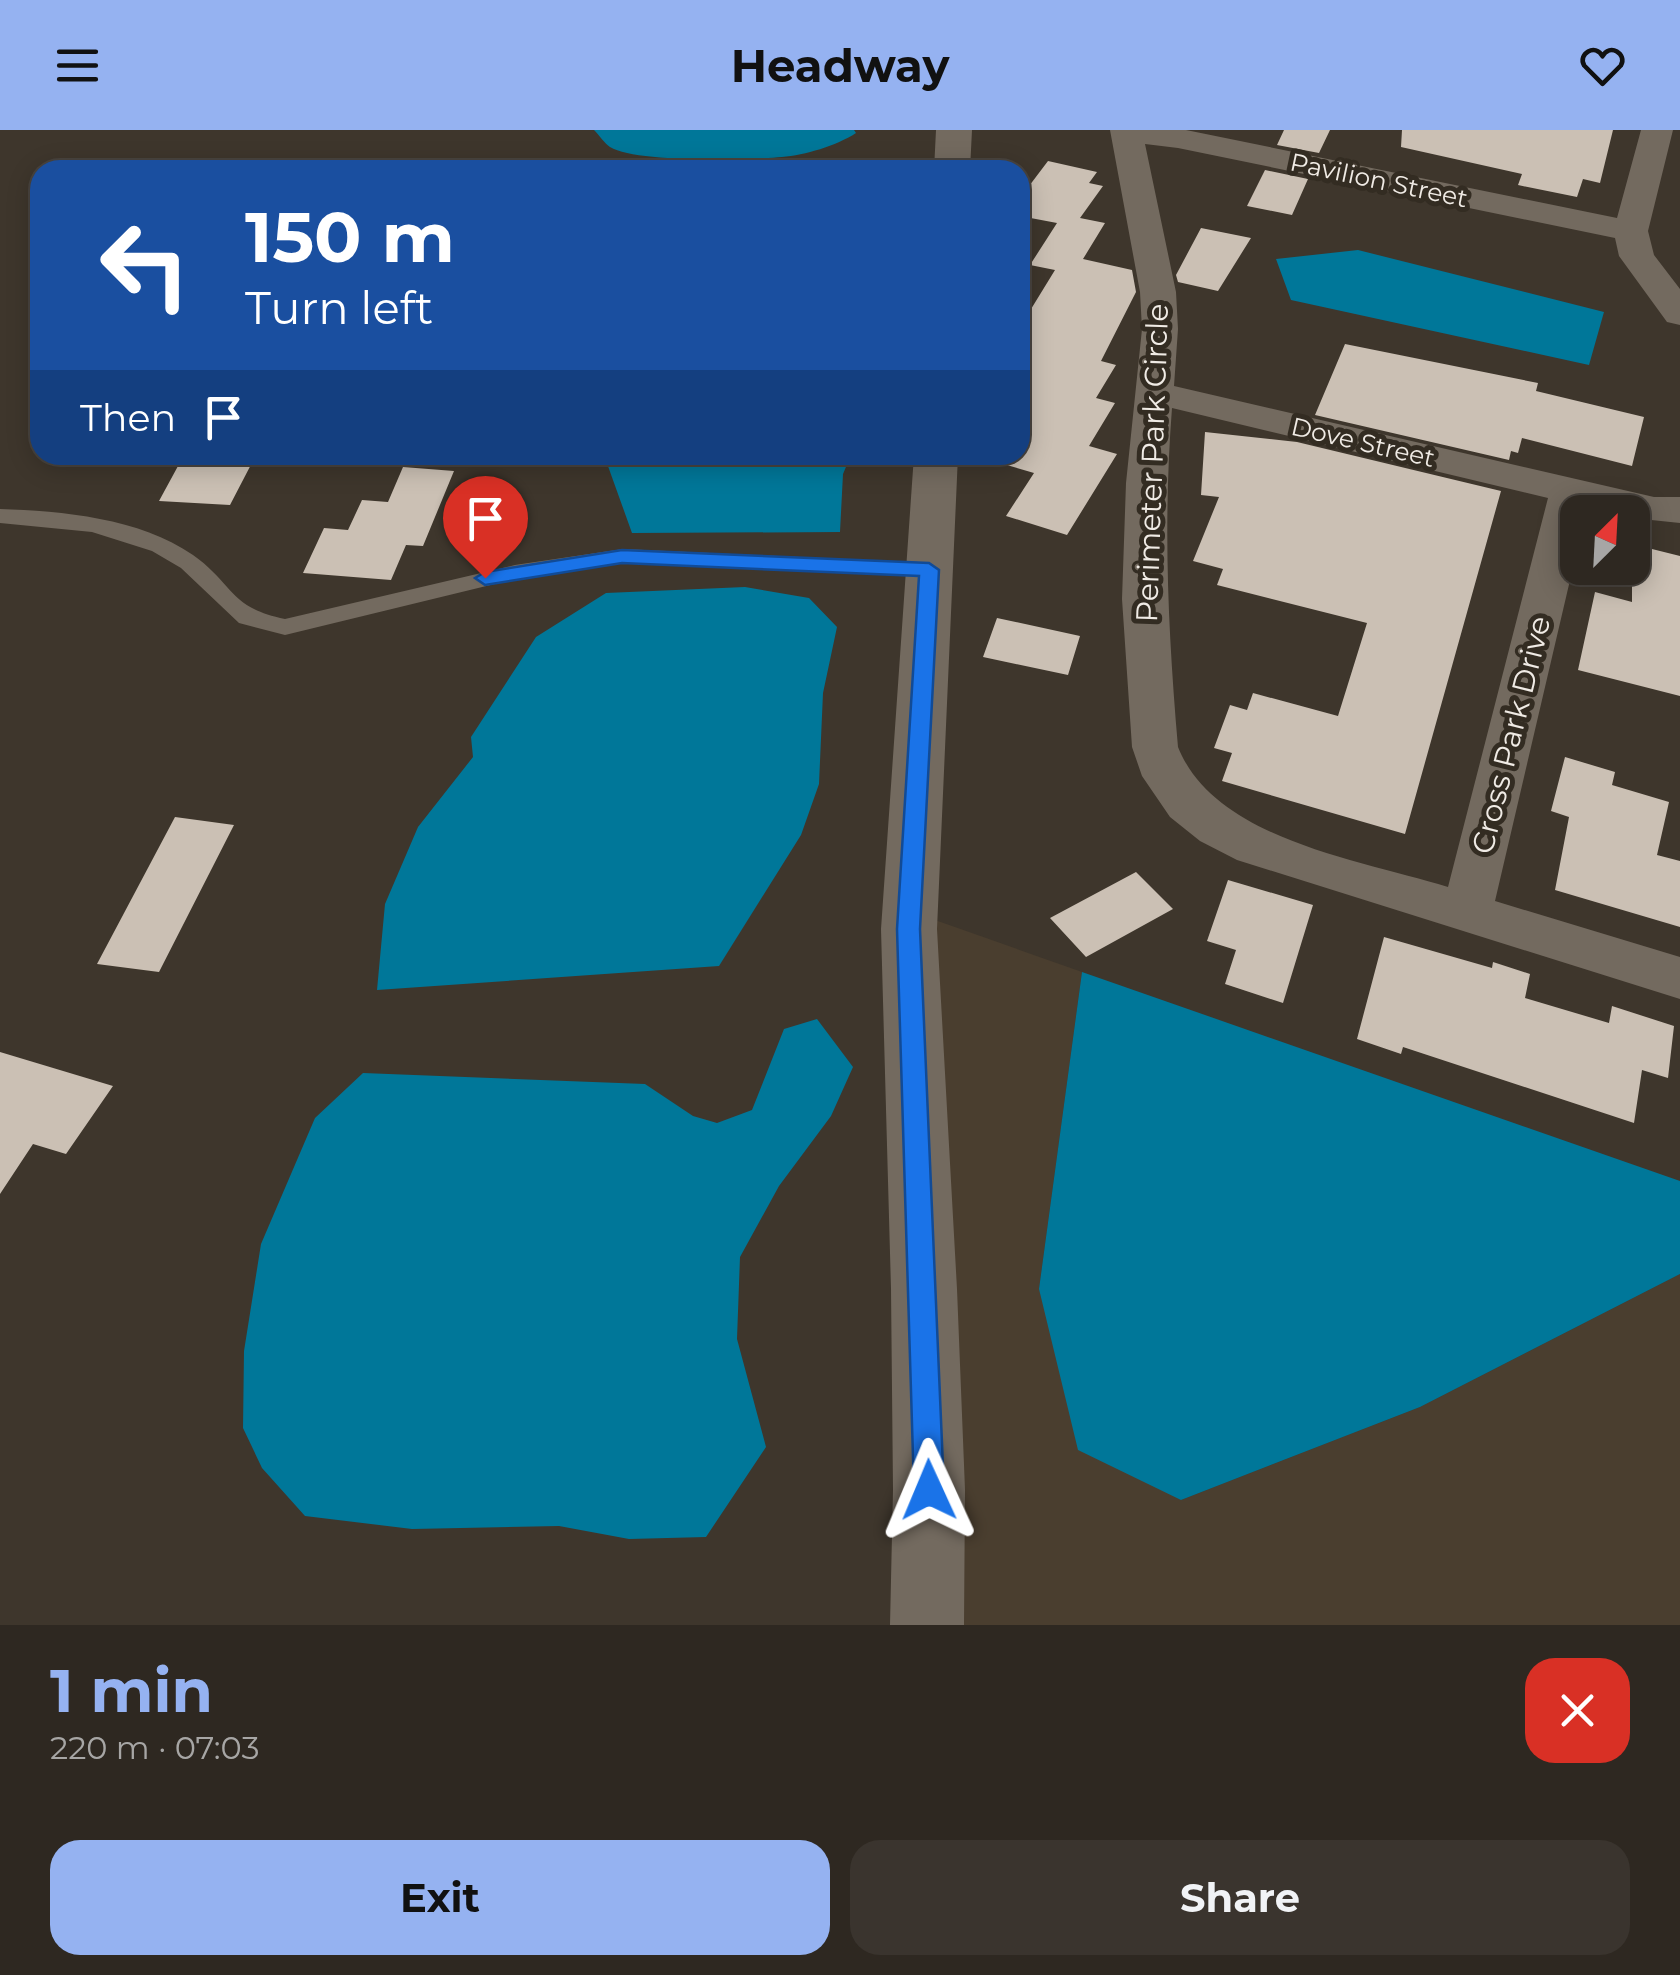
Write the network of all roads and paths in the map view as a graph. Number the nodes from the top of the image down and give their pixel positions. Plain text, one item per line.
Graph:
1 (954, 130) edge
2 (1657, 130) edge
3 (1126, 132) edge
4 (952, 160) edge
5 (1631, 231) junction
6 (1680, 314) edge
7 (1156, 393) junction
8 (935, 465) edge
9 (1570, 491) junction
10 (1680, 510) edge
11 (0, 516) edge
12 (929, 570) junction
13 (1468, 914) junction
14 (1680, 978) edge
15 (927, 1625) edge

1 - 4 main road
2 - 5 street
3 - 5 street, Pavilion Street
3 - 7 street, Perimeter Park Circle
5 - 6 street
7 - 9 street, Dove Street
7 - 13 street, Perimeter Park Circle
8 - 12 main road
9 - 10 street
9 - 13 street, Cross Park Drive
11 - 12 lane
12 - 15 main road
13 - 14 street, Perimeter Park Circle

